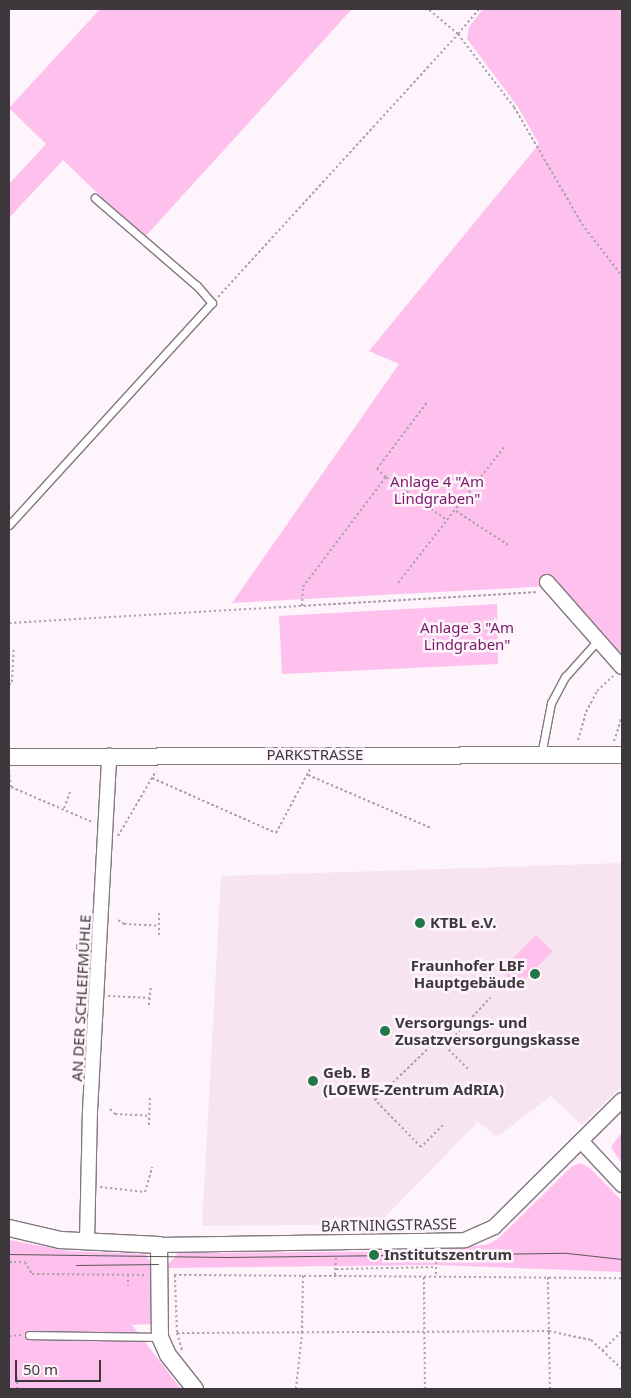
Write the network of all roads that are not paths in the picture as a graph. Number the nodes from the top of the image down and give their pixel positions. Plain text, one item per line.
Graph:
1 (95, 198) dead end
2 (9, 525) edge
3 (552, 587) road end
4 (599, 639) junction
5 (619, 670) edge
6 (541, 755) junction
7 (617, 755) edge
8 (109, 756) junction
9 (9, 757) edge
10 (622, 1100) edge
11 (581, 1141) junction
12 (622, 1185) edge
13 (9, 1228) edge
14 (87, 1242) junction
15 (159, 1245) junction
16 (29, 1335) dead end
17 (160, 1337) junction
18 (195, 1389) edge

1 - 2 lane
3 - 4 street
4 - 5 street
4 - 6 lane
6 - 7 street, PARKSTRASSE
6 - 8 street, PARKSTRASSE
8 - 9 street, PARKSTRASSE
8 - 14 street, AN DER SCHLEIFMÜHLE
10 - 11 street, BARTNINGSTRASSE
11 - 12 street
11 - 15 street, BARTNINGSTRASSE
13 - 14 street
14 - 15 street
15 - 17 street
16 - 17 lane
17 - 18 street

